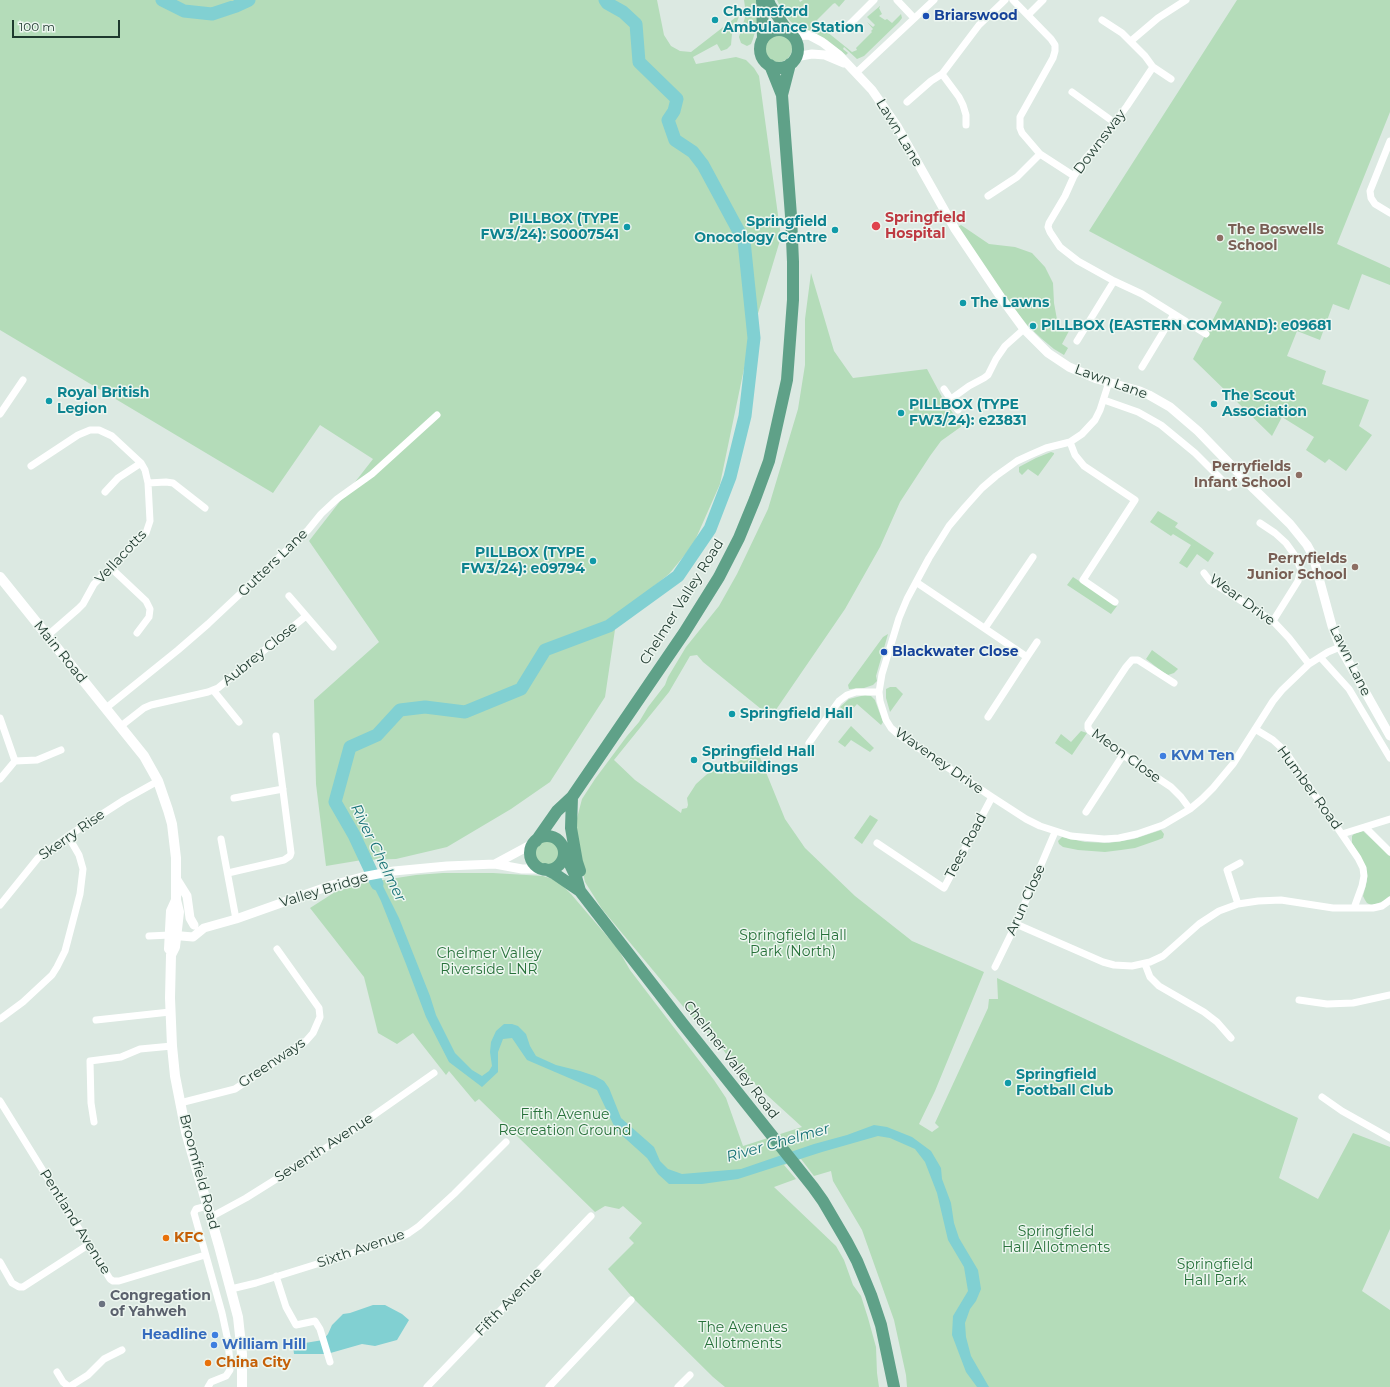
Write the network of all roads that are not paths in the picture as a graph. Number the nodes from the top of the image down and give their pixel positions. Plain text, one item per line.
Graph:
1 (762, 0) edge
2 (768, 0) edge
3 (874, 0) edge
4 (897, 0) edge
5 (934, 0) edge
6 (1005, 0) edge
7 (1013, 0) edge
8 (1043, 0) edge
9 (1186, 0) edge
10 (1028, 15) junction
11 (914, 18) junction
12 (1102, 20) dead end
13 (844, 30) dead end
14 (791, 35) junction
15 (763, 39) junction
16 (1131, 41) junction
17 (793, 60) junction
18 (770, 65) junction
19 (849, 65) junction
20 (1153, 67) junction
21 (857, 72) junction
22 (942, 74) junction
23 (1170, 79) dead end
24 (1072, 92) dead end
25 (782, 95) junction
26 (907, 102) dead end
27 (1115, 123) junction
28 (966, 125) dead end
29 (1390, 141) edge
30 (1040, 154) junction
31 (1074, 176) junction
32 (988, 196) dead end
33 (1390, 212) edge
34 (1114, 281) junction
35 (1174, 314) junction
36 (1024, 329) junction
37 (1206, 334) dead end
38 (1077, 340) dead end
39 (1142, 367) dead end
40 (23, 380) dead end
41 (1108, 382) junction
42 (944, 389) dead end
43 (951, 399) junction
44 (1104, 400) junction
45 (958, 410) dead end
46 (0, 414) edge
47 (437, 415) dead end
48 (1070, 442) junction
49 (141, 463) junction
50 (31, 466) dead end
51 (148, 483) junction
52 (1229, 487) dead end
53 (105, 492) dead end
54 (205, 508) dead end
55 (1260, 524) dead end
56 (1033, 557) dead end
57 (111, 568) junction
58 (1204, 573) dead end
59 (0, 577) edge
60 (916, 582) junction
61 (289, 596) dead end
62 (1115, 602) dead end
63 (306, 616) junction
64 (1273, 621) junction
65 (985, 628) junction
66 (137, 633) dead end
67 (47, 636) junction
68 (1037, 642) dead end
69 (333, 647) dead end
70 (1340, 647) junction
71 (1027, 657) junction
72 (1320, 657) junction
73 (1309, 664) junction
74 (1174, 683) dead end
75 (213, 690) junction
76 (879, 692) junction
77 (106, 708) junction
78 (988, 716) dead end
79 (0, 718) edge
80 (239, 722) dead end
81 (121, 726) junction
82 (1255, 729) junction
83 (276, 736) dead end
84 (1390, 736) edge
85 (809, 743) dead end
86 (61, 750) dead end
87 (1122, 755) junction
88 (1390, 758) edge
89 (16, 761) junction
90 (1, 776) edge
91 (158, 781) junction
92 (283, 789) junction
93 (572, 797) junction
94 (992, 797) junction
95 (234, 798) dead end
96 (1190, 809) junction
97 (1086, 812) dead end
98 (1390, 819) edge
99 (1365, 827) junction
100 (1055, 832) junction
101 (1342, 834) junction
102 (68, 836) junction
103 (221, 839) dead end
104 (535, 842) junction
105 (876, 843) dead end
106 (563, 849) junction
107 (1390, 852) edge
108 (1240, 863) dead end
109 (495, 864) junction
110 (544, 869) junction
111 (228, 873) junction
112 (177, 880) junction
113 (580, 891) junction
114 (1390, 900) edge
115 (1238, 904) junction
116 (0, 905) edge
117 (1354, 908) junction
118 (598, 914) junction
119 (236, 919) junction
120 (1016, 924) junction
121 (194, 925) junction
122 (204, 928) junction
123 (174, 933) junction
124 (150, 936) dead end
125 (277, 949) dead end
126 (1145, 964) junction
127 (995, 967) dead end
128 (1390, 995) edge
129 (1299, 1000) dead end
130 (170, 1012) junction
131 (0, 1019) edge
132 (96, 1020) dead end
133 (1231, 1038) dead end
134 (172, 1046) junction
135 (434, 1073) dead end
136 (1322, 1097) dead end
137 (0, 1101) edge
138 (180, 1103) junction
139 (94, 1122) dead end
140 (1390, 1138) edge
141 (506, 1142) dead end
142 (207, 1206) junction
143 (591, 1216) dead end
144 (211, 1217) junction
145 (88, 1245) junction
146 (205, 1255) junction
147 (0, 1262) edge
148 (276, 1276) junction
149 (231, 1289) junction
150 (631, 1300) dead end
151 (122, 1350) dead end
152 (330, 1362) dead end
153 (57, 1372) dead end
154 (690, 1375) dead end
155 (208, 1387) edge
156 (242, 1387) edge
157 (427, 1387) edge
158 (549, 1387) edge
159 (678, 1387) edge
160 (894, 1387) edge

1 - 15 main road
2 - 14 main road
3 - 13 street
4 - 11 street
5 - 11 street
6 - 22 street
7 - 10 street
8 - 10 street
9 - 16 street
10 - 30 street
11 - 21 street
12 - 16 street
14 - 15 main road
14 - 17 main road
14 - 19 street, Lawn Lane
15 - 18 main road
16 - 20 street
17 - 18 main road
17 - 19 street, Lawn Lane
17 - 25 main road, Chelmer Valley Road
18 - 25 main road, Chelmer Valley Road
19 - 21 street, Lawn Lane
20 - 23 street
20 - 27 street, Downsway
21 - 36 street, Lawn Lane
22 - 26 street
22 - 28 street
24 - 27 street
25 - 93 main road, Chelmer Valley Road
27 - 31 street, Downsway
29 - 33 street
30 - 31 street
30 - 32 street
31 - 34 street, Downsway
34 - 35 street, Downsway
34 - 38 street
35 - 37 street, Downsway
35 - 39 street
36 - 41 street, Lawn Lane
36 - 43 street
40 - 46 street
41 - 44 street, Waveney Drive
41 - 70 street, Lawn Lane
42 - 43 street
43 - 45 street
44 - 48 street, Waveney Drive
44 - 52 street, Lawn Lane
47 - 77 street, Gutters Lane
48 - 60 street, Waveney Drive
48 - 62 street
49 - 50 street, Vellacotts
49 - 51 street, Vellacotts
49 - 53 street
51 - 54 street
51 - 57 street, Vellacotts
55 - 64 street
56 - 65 street
57 - 66 street
57 - 67 street, Vellacotts
58 - 64 street, Wear Drive
59 - 67 main road, Main Road
60 - 65 street
60 - 76 street, Waveney Drive
61 - 63 street, Aubrey Close
63 - 69 street, Aubrey Close
63 - 75 street, Aubrey Close
64 - 73 street, Wear Drive
65 - 71 street
67 - 77 main road, Main Road
68 - 71 street
70 - 72 street, Waveney Drive
70 - 84 street, Lawn Lane
71 - 78 street
72 - 73 street, Waveney Drive
72 - 88 street, Lawn Lane
73 - 82 street, Waveney Drive
74 - 87 street, Meon Close
75 - 80 street, Aubrey Close
75 - 81 street, Aubrey Close
76 - 85 street
76 - 94 street, Waveney Drive
77 - 81 main road, Main Road
79 - 89 street
81 - 91 main road, Broomfield Road
82 - 96 street, Waveney Drive
82 - 101 street, Humber Road
83 - 92 street
86 - 89 street
87 - 96 street, Meon Close
87 - 97 street
89 - 90 street
91 - 102 street, Skerry Rise
91 - 112 main road, Broomfield Road
92 - 95 street
92 - 111 street
93 - 104 main road, Chelmer Valley Road
93 - 106 main road, Chelmer Valley Road
93 - 118 main road
94 - 100 street, Waveney Drive
94 - 105 street, Tees Road
96 - 100 street, Waveney Drive
98 - 99 street, Humber Road
99 - 101 street, Humber Road
99 - 107 street, Humber Road
100 - 120 street, Arun Close
101 - 117 street, Humber Road
102 - 116 street, Skerry Rise
102 - 131 street
103 - 111 street
104 - 106 main road
104 - 109 street, Valley Bridge
104 - 110 main road
106 - 110 main road
106 - 113 main road, Chelmer Valley Road
108 - 115 street
109 - 110 street, Valley Bridge
109 - 119 street, Valley Bridge
110 - 113 main road, Chelmer Valley Road
111 - 119 street
112 - 121 street
112 - 123 main road, Broomfield Road
113 - 118 main road, Chelmer Valley Road
114 - 117 street
115 - 117 street
115 - 126 street
118 - 160 main road, Chelmer Valley Road
119 - 122 street, Valley Bridge
120 - 126 street
120 - 127 street, Arun Close
121 - 122 street
121 - 123 street
122 - 123 street, Valley Bridge
123 - 124 street
123 - 130 main road, Broomfield Road
125 - 138 street, Greenways
126 - 133 street
128 - 129 street
130 - 132 street
130 - 134 main road, Broomfield Road
134 - 138 main road, Broomfield Road
134 - 139 street
135 - 144 street, Seventh Avenue
136 - 140 street
137 - 145 street, Pentland Avenue
138 - 142 main road, Broomfield Road
141 - 148 street, Sixth Avenue
142 - 144 main road, Broomfield Road
142 - 146 street
143 - 157 street, Fifth Avenue
144 - 149 main road, Broomfield Road
145 - 146 street, Pentland Avenue
145 - 147 street
146 - 155 street
148 - 149 street, Sixth Avenue
148 - 152 street
149 - 156 main road, Broomfield Road
150 - 158 street
151 - 153 street
154 - 159 street

